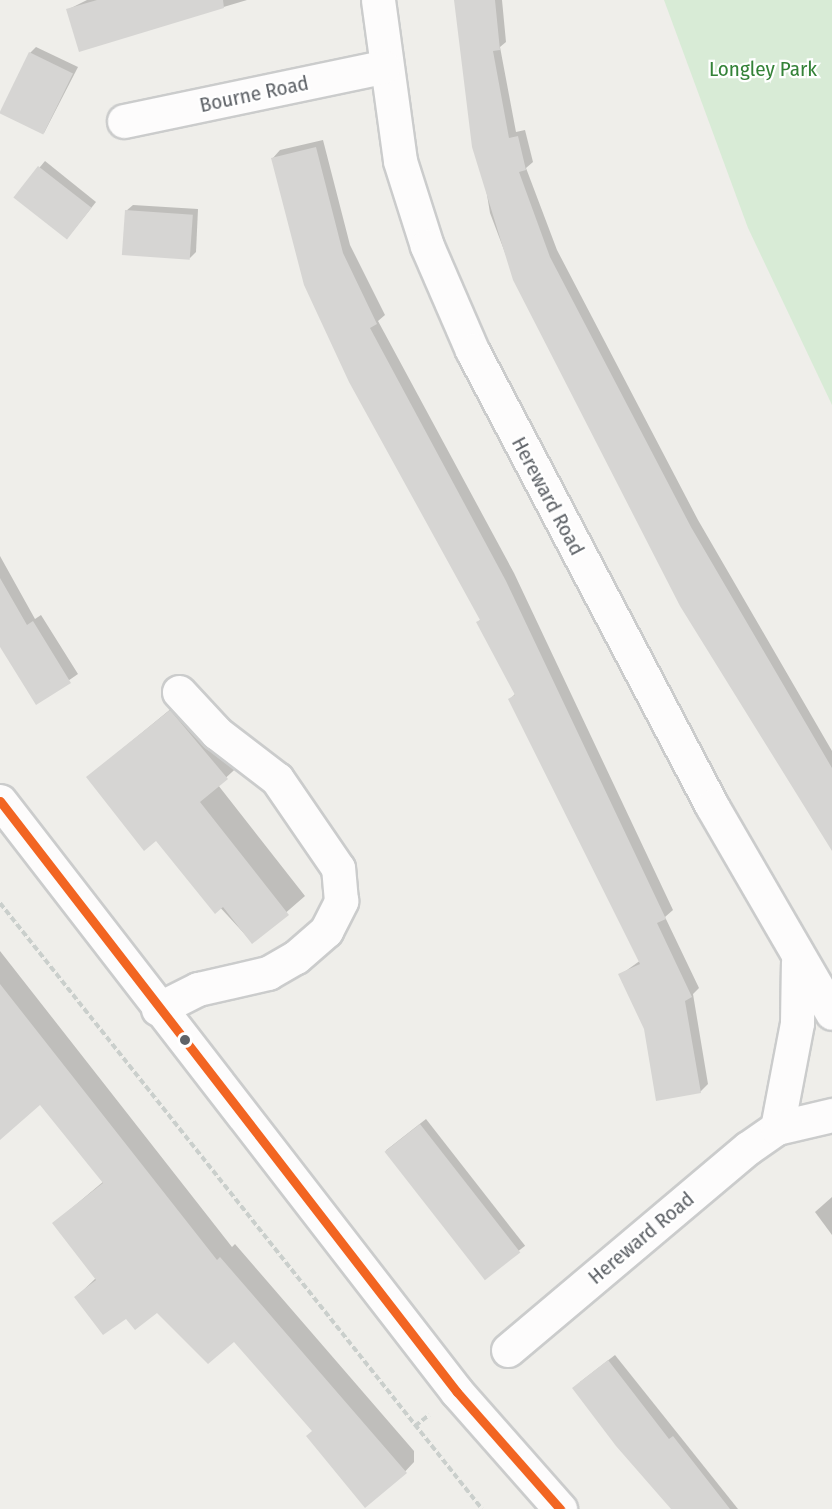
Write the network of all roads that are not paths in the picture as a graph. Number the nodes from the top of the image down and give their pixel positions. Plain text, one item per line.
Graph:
1 (378, 0) edge
2 (383, 67) junction
3 (124, 121) dead end
4 (179, 692) dead end
5 (0, 801) edge
6 (11, 842) edge
7 (798, 962) junction
8 (158, 1009) junction
9 (832, 1013) edge
10 (832, 1115) edge
11 (777, 1128) junction
12 (508, 1350) dead end
13 (560, 1509) edge

1 - 2 street, Hereward Road
2 - 3 street, Bourne Road
2 - 7 street, Hereward Road
4 - 8 street
5 - 6 street
6 - 8 street
7 - 9 street, Hereward Road
7 - 11 street, Hereward Road
8 - 13 street
10 - 11 street, Hereward Road
11 - 12 street, Hereward Road

